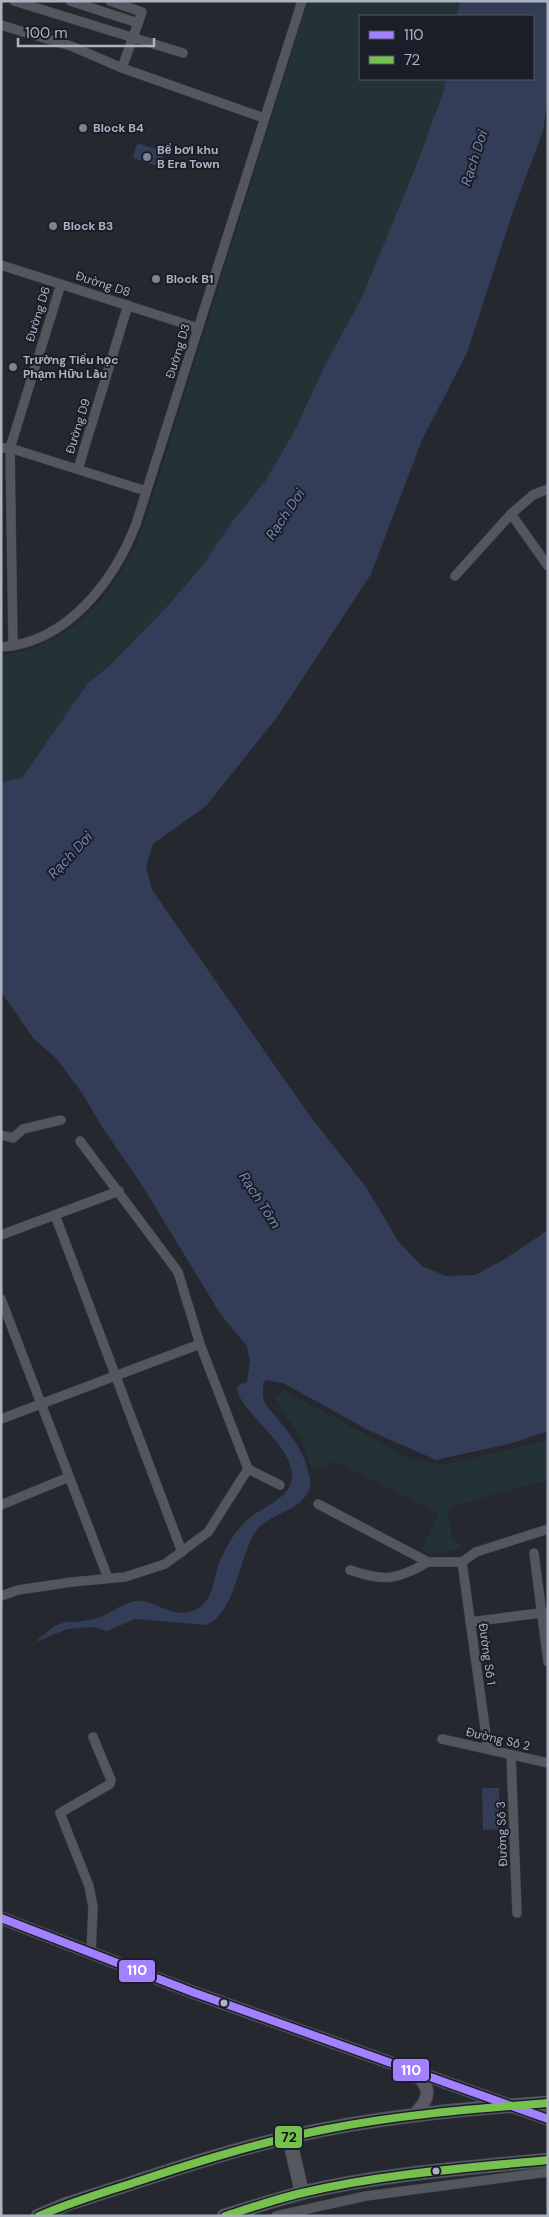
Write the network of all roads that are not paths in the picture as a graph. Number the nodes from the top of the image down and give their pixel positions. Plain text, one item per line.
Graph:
1 (14, 1) edge
2 (70, 1) edge
3 (110, 1) edge
4 (302, 1) edge
5 (32, 4) edge
6 (138, 23) junction
7 (1, 25) edge
8 (133, 38) junction
9 (183, 53) dead end
10 (122, 68) junction
11 (264, 118) junction
12 (1, 264) edge
13 (61, 284) junction
14 (128, 305) junction
15 (198, 328) junction
16 (6, 448) edge
17 (78, 469) junction
18 (548, 489) edge
19 (146, 491) junction
20 (511, 514) junction
21 (548, 566) edge
22 (455, 576) dead end
23 (13, 646) junction
24 (1, 647) edge
25 (60, 1120) dead end
26 (1, 1135) edge
27 (80, 1141) dead end
28 (119, 1191) junction
29 (55, 1215) junction
30 (1, 1235) edge
31 (1, 1300) edge
32 (200, 1344) junction
33 (116, 1376) junction
34 (41, 1404) junction
35 (1, 1419) edge
36 (248, 1469) junction
37 (69, 1476) junction
38 (280, 1485) dead end
39 (318, 1504) dead end
40 (1, 1505) edge
41 (548, 1529) edge
42 (182, 1552) junction
43 (534, 1553) dead end
44 (428, 1562) junction
45 (462, 1562) junction
46 (350, 1570) dead end
47 (108, 1578) junction
48 (1, 1596) edge
49 (545, 1612) edge
50 (470, 1622) junction
51 (548, 1662) edge
52 (93, 1737) dead end
53 (442, 1739) dead end
54 (488, 1749) junction
55 (511, 1755) junction
56 (548, 1763) edge
57 (517, 1913) dead end
58 (1, 1918) edge
59 (91, 1952) junction
60 (405, 2067) junction
61 (548, 2103) edge
62 (509, 2106) junction
63 (414, 2115) junction
64 (548, 2119) edge
65 (289, 2137) junction
66 (548, 2160) edge
67 (548, 2172) edge
68 (302, 2193) junction
69 (274, 2211) edge
70 (38, 2216) edge
71 (224, 2216) edge

1 - 5 street
2 - 6 street
3 - 6 street
4 - 11 street, Đường D3
5 - 8 street
6 - 8 street
7 - 10 street
8 - 9 street
8 - 10 street
10 - 11 street
11 - 15 street, Đường D3
12 - 13 street, Đường D8
13 - 14 street, Đường D8
13 - 16 street, Đường D6
14 - 15 street, Đường D8
14 - 17 street, Đường D9
15 - 19 street, Đường D3
16 - 17 street
16 - 23 street, Đường D6
17 - 19 street
18 - 20 street
19 - 23 street, Đường D3
20 - 21 street
20 - 22 street
23 - 24 street, Đường D3
25 - 26 street
27 - 28 street
28 - 29 street
28 - 32 street
29 - 30 street
29 - 33 street
31 - 34 street
32 - 33 street
32 - 36 street
33 - 34 street
33 - 42 street
34 - 35 street
34 - 37 street
36 - 38 street
36 - 42 street
37 - 40 street
37 - 47 street
39 - 44 street
41 - 45 street
42 - 47 street
43 - 49 street
44 - 45 street
44 - 46 street
45 - 50 street, Đường Số 1
47 - 48 street
49 - 50 street
49 - 51 street
50 - 54 street, Đường Số 1
52 - 59 street
53 - 54 street, Đường Số 2
54 - 55 street, Đường Số 2
55 - 56 street, Đường Số 2
55 - 57 street, Đường Số 3
58 - 59 main road
59 - 60 main road
60 - 62 main road
60 - 63 main road
61 - 62 main road
62 - 63 main road
62 - 64 main road
63 - 65 main road
65 - 68 main road
65 - 70 main road
66 - 68 main road
67 - 69 street
68 - 69 main road
69 - 71 main road

